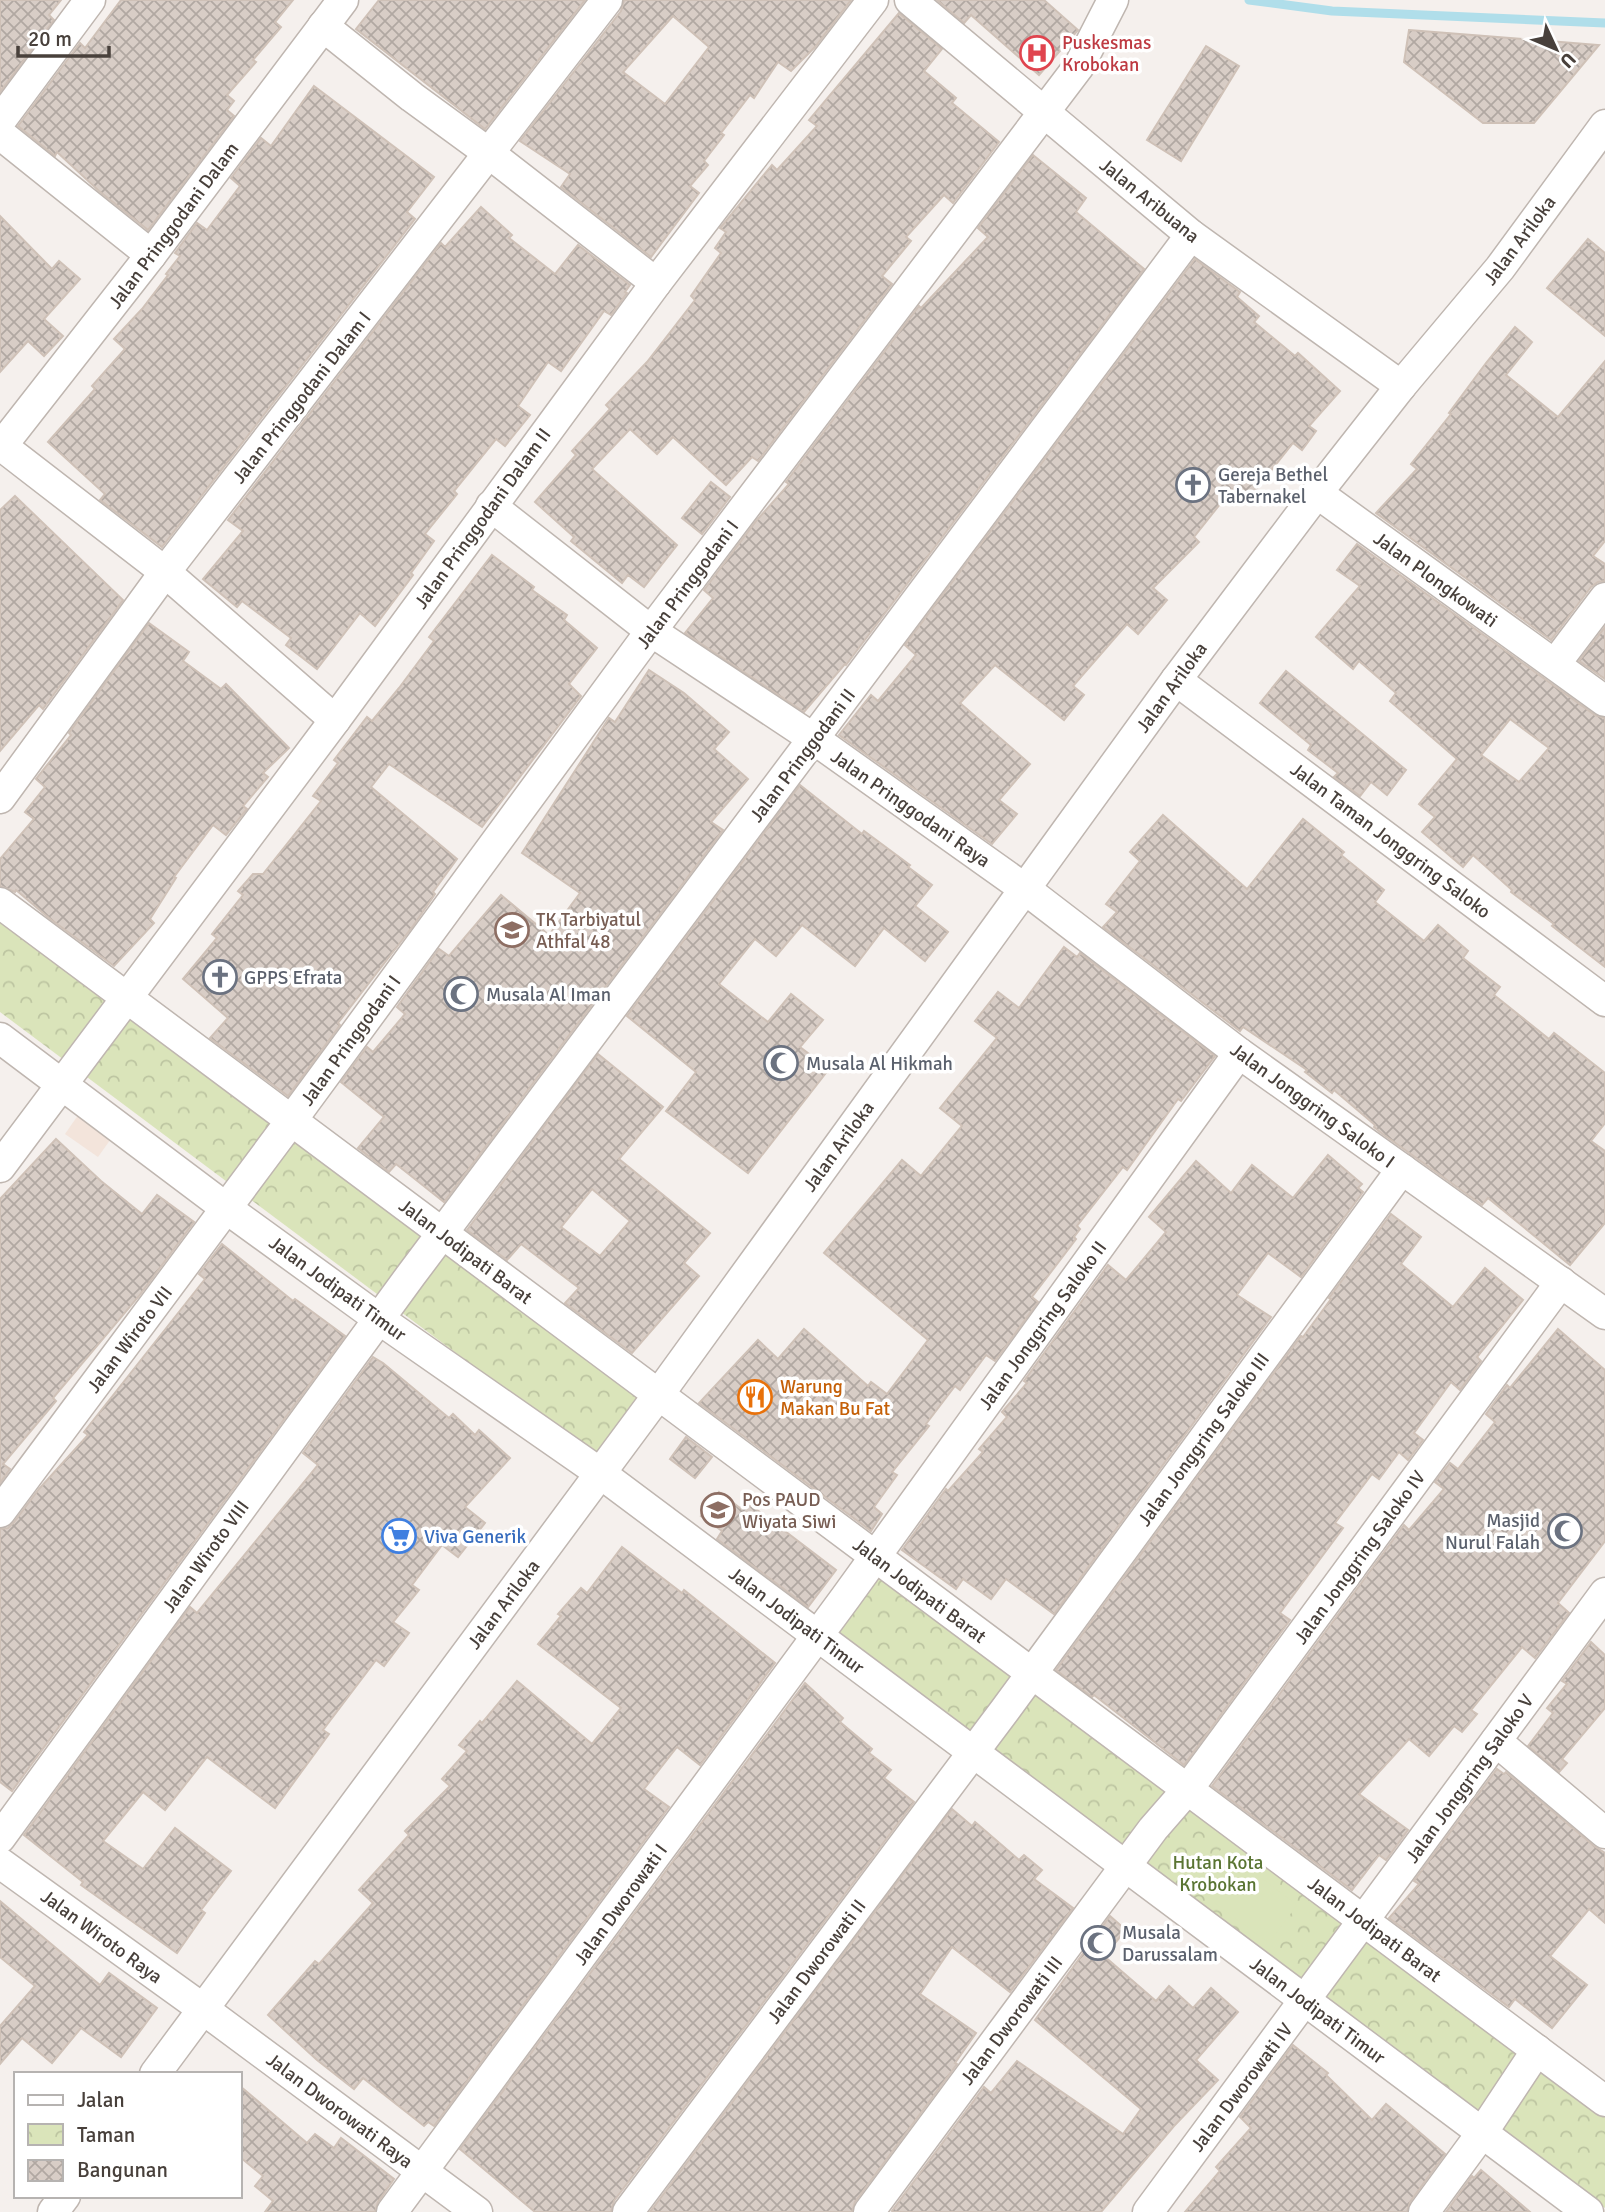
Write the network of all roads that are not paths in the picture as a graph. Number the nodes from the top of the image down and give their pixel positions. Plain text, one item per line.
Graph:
1 (90, 0) edge
2 (343, 0) edge
3 (607, 0) edge
4 (873, 0) edge
5 (910, 0) edge
6 (1112, 3) edge
7 (323, 26) junction
8 (1045, 112) junction
9 (0, 121) edge
10 (1605, 125) edge
11 (0, 134) edge
12 (490, 154) junction
13 (1191, 235) junction
14 (150, 255) junction
15 (656, 283) junction
16 (1401, 386) junction
17 (1, 447) edge
18 (1317, 493) junction
19 (491, 506) junction
20 (165, 572) junction
21 (1605, 598) edge
22 (651, 631) junction
23 (1555, 664) junction
24 (1176, 680) junction
25 (1605, 701) edge
26 (335, 720) junction
27 (814, 739) junction
28 (0, 798) edge
29 (1026, 889) junction
30 (0, 903) edge
31 (126, 997) junction
32 (1605, 1000) edge
33 (0, 1038) edge
34 (1239, 1053) junction
35 (62, 1084) junction
36 (291, 1121) junction
37 (257, 1166) joint
38 (0, 1167) edge
39 (1402, 1169) junction
40 (226, 1208) junction
41 (443, 1233) junction
42 (411, 1275) joint
43 (1561, 1282) junction
44 (1605, 1314) edge
45 (379, 1319) junction
46 (659, 1394) junction
47 (600, 1473) junction
48 (0, 1512) edge
49 (875, 1556) junction
50 (1605, 1593) edge
51 (846, 1597) joint
52 (818, 1636) junction
53 (1032, 1673) junction
54 (1005, 1710) joint
55 (1496, 1741) junction
56 (974, 1752) junction
57 (1188, 1790) junction
58 (1153, 1829) joint
59 (1605, 1833) edge
60 (0, 1838) edge
61 (0, 1863) edge
62 (1125, 1866) junction
63 (1364, 1921) junction
64 (1333, 1962) joint
65 (1305, 2000) junction
66 (203, 2009) junction
67 (1538, 2050) junction
68 (156, 2072) edge
69 (1605, 2101) edge
70 (1482, 2133) junction
71 (422, 2171) junction
72 (392, 2212) edge
73 (477, 2212) edge
74 (628, 2212) edge
75 (869, 2212) edge
76 (1148, 2212) edge
77 (1424, 2212) edge
78 (1588, 2212) edge

1 - 9 street
2 - 7 street, Jalan Pringgodani Dalam
3 - 12 street, Jalan Pringgodani Dalam I
4 - 15 street, Jalan Pringgodani Dalam II
5 - 8 street, Jalan Aribuana
6 - 8 street, Jalan Pringgodani I
7 - 12 street
7 - 14 street, Jalan Pringgodani Dalam
8 - 13 street, Jalan Aribuana
8 - 22 street, Jalan Pringgodani I
10 - 16 street, Jalan Ariloka
11 - 14 street
12 - 15 street
12 - 20 street, Jalan Pringgodani Dalam I
13 - 16 street, Jalan Aribuana
13 - 27 street, Jalan Pringgodani II
14 - 17 street, Jalan Pringgodani Dalam
15 - 19 street, Jalan Pringgodani Dalam II
16 - 18 street, Jalan Ariloka
17 - 20 street
18 - 23 street, Jalan Plongkowati
18 - 24 street, Jalan Ariloka
19 - 22 street, Jalan Pringgodani Raya
19 - 26 street, Jalan Pringgodani Dalam II
20 - 26 street
20 - 28 street, Jalan Pringgodani Dalam I
21 - 23 street
22 - 27 street, Jalan Pringgodani Raya
22 - 36 street, Jalan Pringgodani I
23 - 25 street, Jalan Plongkowati
24 - 29 street, Jalan Ariloka
24 - 32 street, Jalan Taman Jonggring Saloko
26 - 31 street, Jalan Pringgodani Dalam II
27 - 29 street, Jalan Pringgodani Raya
27 - 41 street, Jalan Pringgodani II
29 - 34 street, Jalan Jonggring Saloko I
29 - 46 street, Jalan Ariloka
30 - 31 street, Jalan Jodipati Barat
31 - 35 street, Jalan Pringgodani Dalam II
31 - 36 street, Jalan Jodipati Barat
33 - 35 street, Jalan Jodipati Timur
34 - 39 street, Jalan Jonggring Saloko I
34 - 49 street, Jalan Jonggring Saloko II
35 - 38 street, Jalan Pringgodani Dalam II
35 - 40 street, Jalan Jodipati Timur
36 - 37 street, Jalan Pringgodani I
36 - 41 street, Jalan Jodipati Barat
37 - 40 street, Jalan Wiroto VII
39 - 43 street, Jalan Jonggring Saloko I
39 - 53 street, Jalan Jonggring Saloko III
40 - 45 street, Jalan Jodipati Timur
40 - 48 street, Jalan Wiroto VII
41 - 42 street, Jalan Pringgodani II
41 - 46 street, Jalan Jodipati Barat
42 - 45 street, Jalan Wiroto VIII
43 - 44 street, Jalan Jonggring Saloko I
43 - 57 street, Jalan Jonggring Saloko IV
45 - 47 street, Jalan Jodipati Timur
45 - 60 street, Jalan Wiroto VIII
46 - 47 street, Jalan Ariloka
46 - 49 street, Jalan Jodipati Barat
47 - 52 street, Jalan Jodipati Timur
47 - 66 street, Jalan Ariloka
49 - 51 street, Jalan Jonggring Saloko II
49 - 53 street, Jalan Jodipati Barat
50 - 55 street, Jalan Jonggring Saloko V
51 - 52 street, Jalan Dworowati I
52 - 56 street, Jalan Jodipati Timur
52 - 71 street, Jalan Dworowati I
53 - 54 street, Jalan Jonggring Saloko III
53 - 57 street, Jalan Jodipati Barat
54 - 56 street, Jalan Dworowati II
55 - 59 street
55 - 63 street, Jalan Jonggring Saloko V
56 - 62 street, Jalan Jodipati Timur
56 - 74 street, Jalan Dworowati II
57 - 58 street, Jalan Jonggring Saloko IV
57 - 63 street, Jalan Jodipati Barat
58 - 62 street, Jalan Dworowati III
61 - 66 street, Jalan Wiroto Raya
62 - 65 street, Jalan Jodipati Timur
62 - 75 street, Jalan Dworowati III
63 - 64 street, Jalan Jonggring Saloko V
63 - 67 street, Jalan Jodipati Barat
64 - 65 street, Jalan Dworowati IV
65 - 70 street, Jalan Jodipati Timur
65 - 76 street, Jalan Dworowati IV
66 - 68 street, Jalan Ariloka
66 - 71 street, Jalan Dworowati Raya
67 - 69 street, Jalan Jodipati Barat
67 - 70 street
70 - 77 street
70 - 78 street, Jalan Jodipati Timur
71 - 72 street, Jalan Dworowati I
71 - 73 street, Jalan Dworowati Raya

